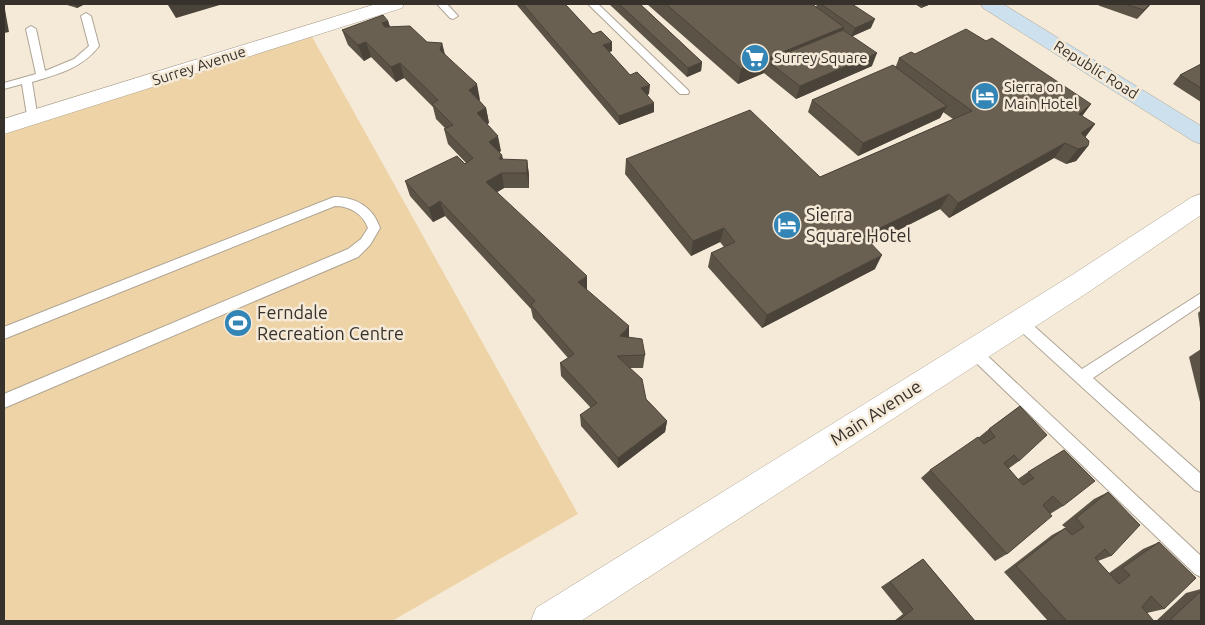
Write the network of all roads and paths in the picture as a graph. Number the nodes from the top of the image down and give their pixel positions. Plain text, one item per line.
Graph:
1 (394, 4) edge
2 (442, 4) edge
3 (593, 4) edge
4 (990, 4) edge
5 (86, 16) dead end
6 (454, 16) dead end
7 (31, 29) dead end
8 (41, 74) junction
9 (26, 79) junction
10 (4, 86) edge
11 (684, 92) dead end
12 (32, 119) junction
13 (4, 127) edge
14 (1201, 136) edge
15 (1201, 203) edge
16 (1201, 298) edge
17 (1020, 322) junction
18 (4, 334) edge
19 (973, 351) junction
20 (1082, 376) junction
21 (4, 401) edge
22 (1201, 484) edge
23 (1201, 568) edge
24 (549, 621) edge

1 - 12 street, Surrey Avenue
2 - 6 lane
3 - 11 lane
4 - 14 main road, Republic Road
5 - 8 lane
7 - 8 lane
8 - 9 lane
9 - 10 lane
9 - 12 lane
12 - 13 street, Surrey Avenue
15 - 17 street, Main Avenue
16 - 20 lane
17 - 19 street, Main Avenue
17 - 20 lane
18 - 21 lane
19 - 23 lane
19 - 24 street, Main Avenue
20 - 22 lane

